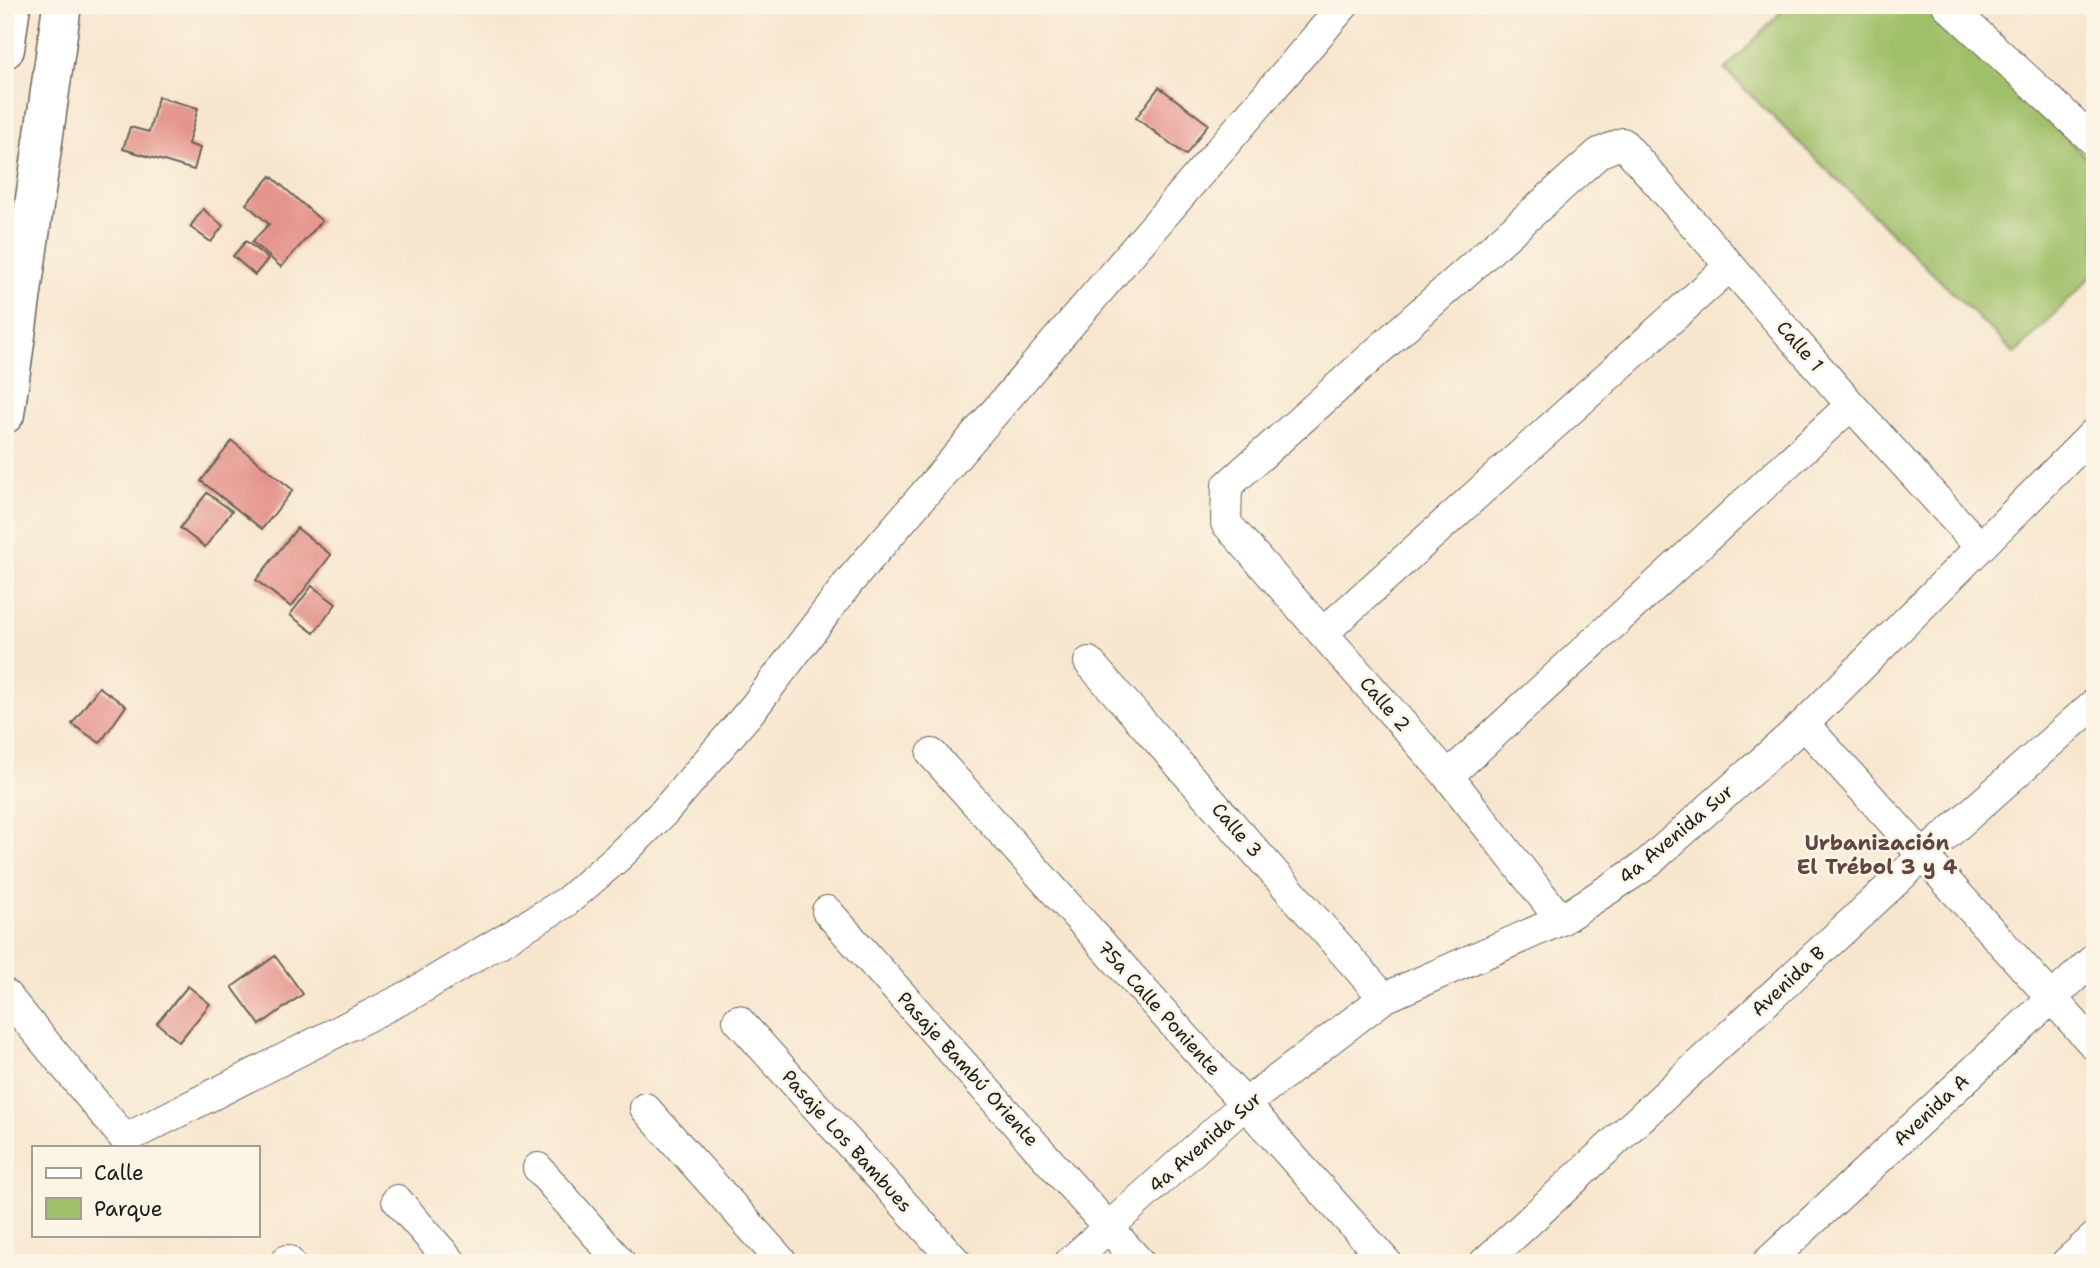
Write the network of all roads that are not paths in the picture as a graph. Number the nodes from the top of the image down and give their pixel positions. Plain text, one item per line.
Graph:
1 (11, 5) edge
2 (62, 5) edge
3 (1344, 5) edge
4 (1947, 5) edge
5 (5, 49) edge
6 (2095, 142) edge
7 (1730, 266) junction
8 (1851, 405) junction
9 (5, 414) edge
10 (2095, 432) edge
11 (1227, 486) joint
12 (1980, 547) junction
13 (1324, 634) junction
14 (1089, 662) dead end
15 (2095, 703) edge
16 (1804, 724) junction
17 (932, 754) dead end
18 (1448, 776) junction
19 (1924, 855) junction
20 (827, 911) dead end
21 (1560, 920) junction
22 (2095, 958) edge
23 (5, 994) edge
24 (1384, 998) junction
25 (2050, 998) junction
26 (738, 1020) dead end
27 (2095, 1046) edge
28 (1245, 1104) junction
29 (645, 1108) dead end
30 (538, 1168) dead end
31 (397, 1200) dead end
32 (1108, 1227) junction
33 (2095, 1237) edge
34 (452, 1263) edge
35 (621, 1263) edge
36 (783, 1263) edge
37 (957, 1263) edge
38 (1069, 1263) edge
39 (1140, 1263) edge
40 (1387, 1263) edge
41 (1484, 1263) edge
42 (1767, 1263) edge
43 (2066, 1263) edge

1 - 5 highway
2 - 9 highway
3 - 23 street
4 - 6 street
7 - 8 street, Calle 1
7 - 11 street, Calle 1
7 - 13 street
8 - 12 street, Calle 1
8 - 18 street
10 - 12 street, 4a Avenida Sur
11 - 13 street, Calle 2
12 - 16 street, 4a Avenida Sur
13 - 18 street, Calle 2
14 - 24 street, Calle 3
15 - 19 street, Avenida B
16 - 19 street
16 - 21 street, 4a Avenida Sur
17 - 28 street, 75a Calle Poniente
18 - 21 street, Calle 2
19 - 25 street
19 - 41 street, Avenida B
20 - 32 street, Pasaje Bambú Oriente
21 - 24 street, 4a Avenida Sur
22 - 25 street, Avenida A
24 - 28 street, 4a Avenida Sur
25 - 27 street
25 - 42 street, Avenida A
26 - 37 street, Pasaje Los Bambues
28 - 32 street, 4a Avenida Sur
28 - 40 street, 75a Calle Poniente
29 - 36 street
30 - 35 street
31 - 34 street
32 - 38 street, 4a Avenida Sur
32 - 39 street, Pasaje Bambú Oriente
33 - 43 street

